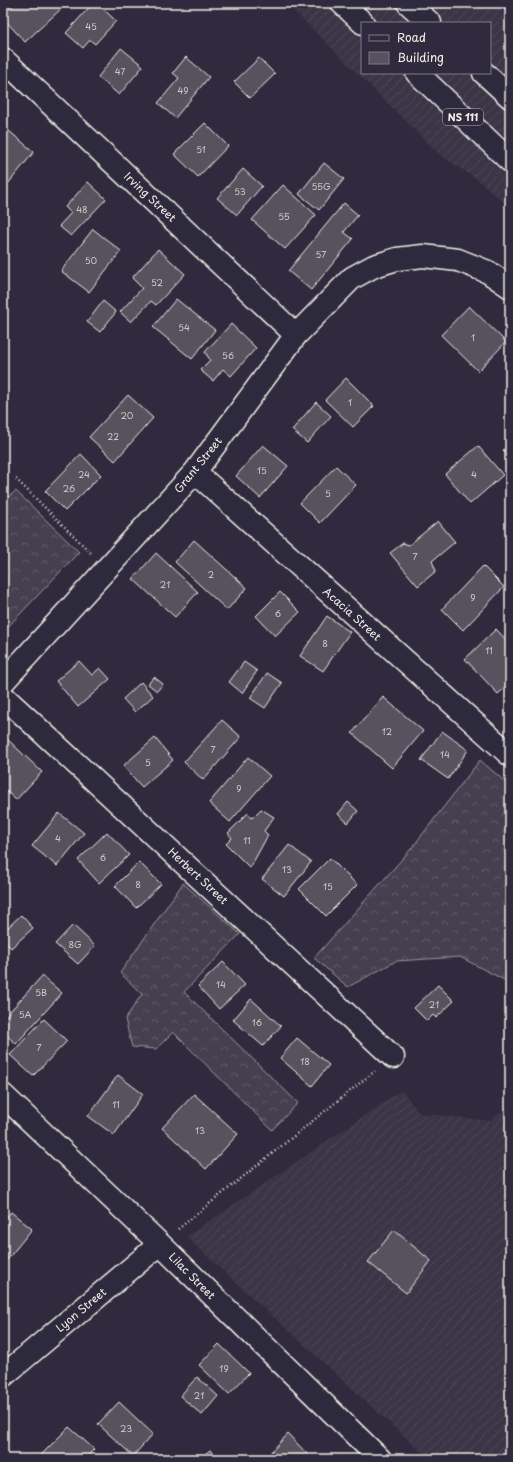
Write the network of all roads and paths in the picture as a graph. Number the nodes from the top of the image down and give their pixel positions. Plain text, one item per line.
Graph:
1 (342, 3) edge
2 (408, 3) edge
3 (362, 22) edge
4 (429, 22) edge
5 (3, 59) edge
6 (418, 74) edge
7 (485, 74) edge
8 (510, 97) edge
9 (510, 161) edge
10 (510, 287) edge
11 (296, 335) junction
12 (195, 472) junction
13 (16, 479) dead end
14 (84, 546) dead end
15 (3, 682) edge
16 (3, 696) edge
17 (510, 755) edge
18 (392, 1057) joint
19 (3, 1095) edge
20 (160, 1244) junction
21 (3, 1376) edge
22 (380, 1459) edge

1 - 3 main road
2 - 4 main road
5 - 11 main road, Irving Street
6 - 9 main road, NS 111
7 - 8 main road
10 - 11 main road, Grant Street
11 - 12 main road, Grant Street
12 - 15 main road, Grant Street
12 - 17 main road, Acacia Street
13 - 14 path
16 - 18 main road, Herbert Street
18 - 20 path
19 - 20 main road, Lilac Street
20 - 21 main road, Lyon Street
20 - 22 main road, Lilac Street

